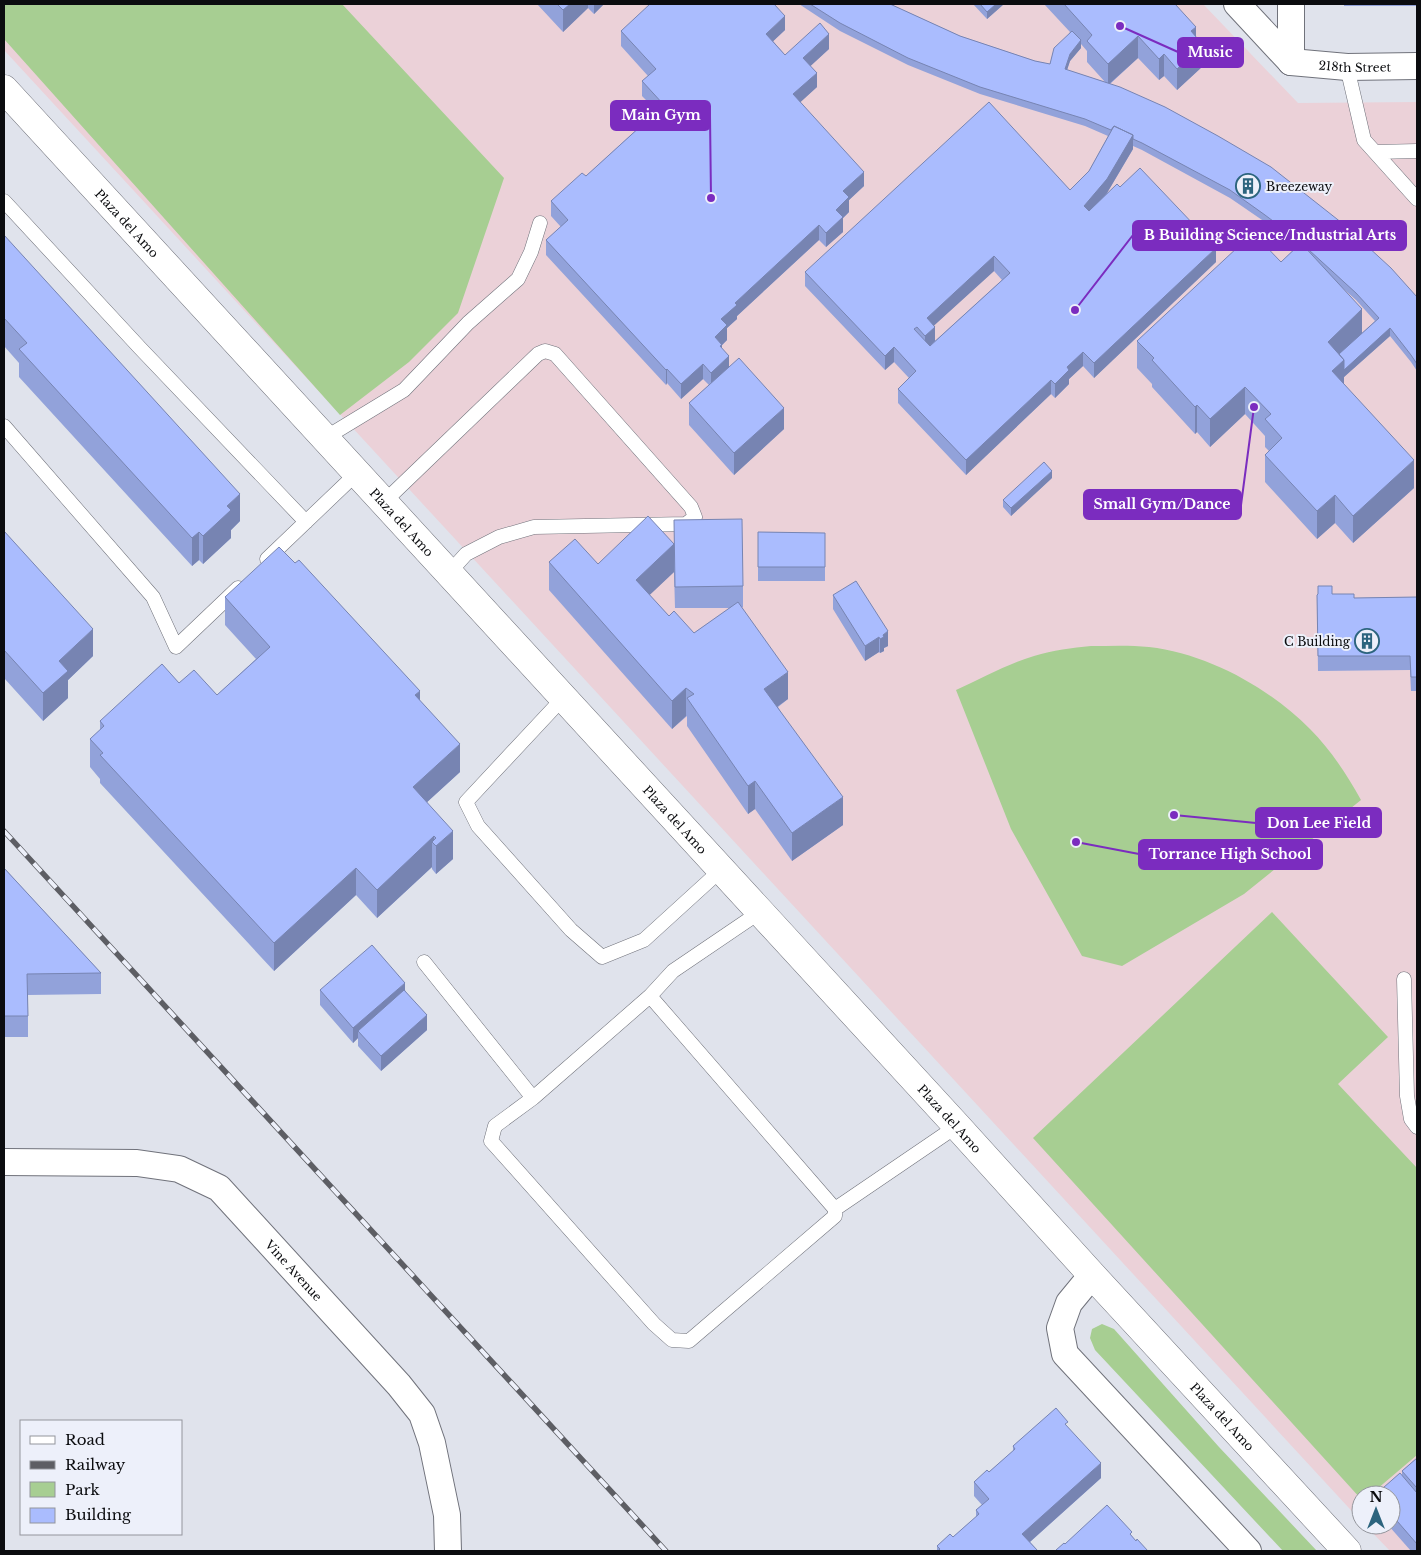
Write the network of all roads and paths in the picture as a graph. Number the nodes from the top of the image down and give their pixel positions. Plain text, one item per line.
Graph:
1 (1237, 4) edge
2 (1291, 4) edge
3 (1291, 62) junction
4 (1346, 66) junction
5 (1417, 66) edge
6 (6, 96) edge
7 (1417, 151) edge
8 (1376, 152) junction
9 (1417, 199) edge
10 (4, 202) edge
11 (540, 223) dead end
12 (4, 426) edge
13 (326, 438) junction
14 (357, 473) junction
15 (384, 502) junction
16 (306, 522) junction
17 (258, 568) edge
18 (449, 572) junction
19 (244, 581) edge
20 (564, 697) junction
21 (722, 869) junction
22 (760, 912) junction
23 (424, 962) dead end
24 (1404, 979) dead end
25 (650, 996) junction
26 (533, 1098) junction
27 (958, 1126) junction
28 (1417, 1127) edge
29 (4, 1162) edge
30 (834, 1209) junction
31 (1092, 1275) junction
32 (448, 1551) edge
33 (1248, 1551) edge
34 (1347, 1551) edge

1 - 3 street
2 - 3 street
3 - 4 street, 218th Street
4 - 5 street, 218th Street
4 - 8 lane
6 - 13 main road, Plaza del Amo
7 - 8 lane
8 - 9 lane
10 - 16 lane
11 - 13 lane
12 - 19 lane
13 - 14 main road, Plaza del Amo
14 - 15 main road, Plaza del Amo
14 - 16 lane
15 - 18 main road, Plaza del Amo
15 - 18 lane
16 - 17 lane
18 - 20 main road, Plaza del Amo
20 - 21 main road, Plaza del Amo
20 - 21 lane
21 - 22 main road, Plaza del Amo
22 - 25 lane
22 - 27 main road, Plaza del Amo
23 - 26 lane
24 - 28 lane
25 - 26 lane
25 - 30 lane
26 - 30 lane
27 - 30 lane
27 - 31 main road, Plaza del Amo
29 - 32 street, Vine Avenue
31 - 33 street
31 - 34 main road, Plaza del Amo

